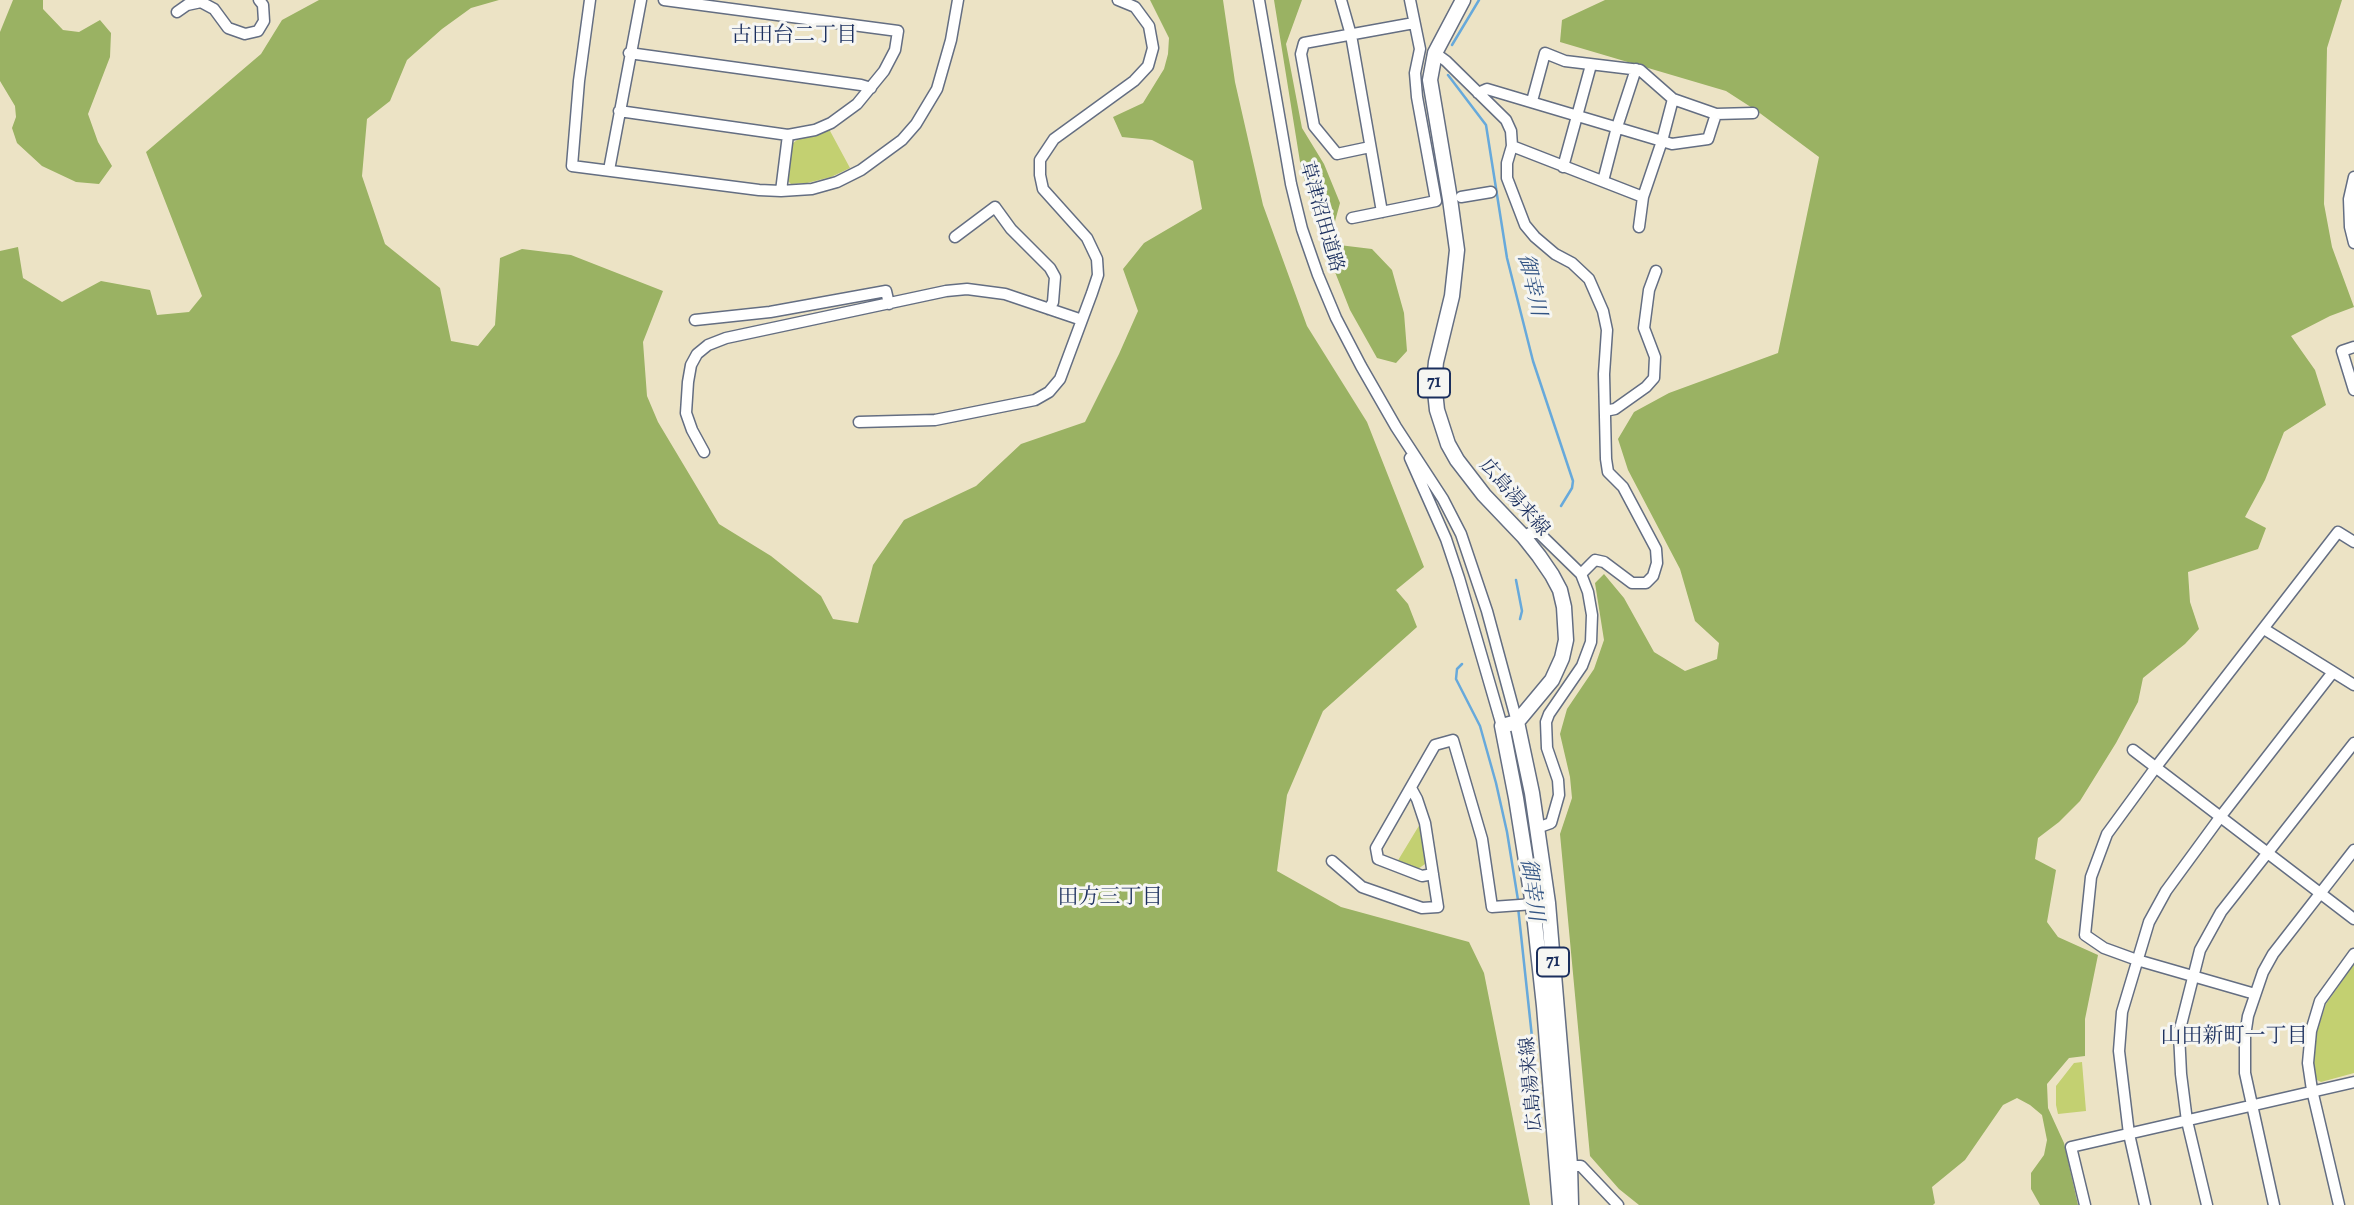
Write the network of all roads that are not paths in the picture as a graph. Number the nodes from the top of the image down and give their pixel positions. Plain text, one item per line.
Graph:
1 (259, 0) edge
2 (590, 0) edge
3 (640, 0) edge
4 (664, 0) edge
5 (958, 0) edge
6 (1118, 0) edge
7 (1259, 0) edge
8 (1341, 0) edge
9 (1410, 0) edge
10 (1463, 0) edge
11 (177, 12) dead end
12 (1414, 23) junction
13 (1351, 36) junction
14 (629, 53) junction
15 (1436, 53) junction
16 (1591, 65) junction
17 (1636, 69) junction
18 (871, 88) junction
19 (1478, 93) junction
20 (1672, 99) junction
21 (1532, 101) junction
22 (619, 111) junction
23 (1753, 113) dead end
24 (1577, 114) junction
25 (1716, 114) junction
26 (1617, 127) junction
27 (788, 135) junction
28 (1662, 141) junction
29 (1512, 146) junction
30 (1370, 148) junction
31 (1563, 167) junction
32 (609, 170) junction
33 (1602, 181) junction
34 (2353, 182) edge
35 (781, 191) junction
36 (1491, 192) dead end
37 (1461, 197) dead end
38 (1643, 197) junction
39 (1382, 212) junction
40 (1352, 218) dead end
41 (1639, 227) dead end
42 (955, 237) dead end
43 (2353, 239) edge
44 (1656, 271) dead end
45 (889, 304) junction
46 (1049, 309) junction
47 (695, 320) dead end
48 (1082, 320) junction
49 (2354, 347) edge
50 (2354, 390) edge
51 (1605, 411) junction
52 (859, 422) dead end
53 (1396, 427) junction
54 (704, 452) dead end
55 (1524, 537) junction
56 (2354, 542) edge
57 (1581, 574) junction
58 (2264, 629) junction
59 (2333, 672) junction
60 (2354, 685) edge
61 (1517, 722) junction
62 (1502, 726) junction
63 (2354, 743) edge
64 (2133, 750) dead end
65 (2156, 767) junction
66 (1411, 788) junction
67 (2221, 816) junction
68 (1537, 828) junction
69 (2354, 850) edge
70 (2268, 852) junction
71 (1332, 861) dead end
72 (1433, 874) junction
73 (2319, 894) junction
74 (1548, 903) junction
75 (1533, 905) junction
76 (2354, 919) edge
77 (2354, 954) edge
78 (2137, 960) junction
79 (2193, 976) junction
80 (2255, 995) junction
81 (2354, 1082) edge
82 (2312, 1090) junction
83 (2250, 1105) junction
84 (2187, 1121) junction
85 (2129, 1134) junction
86 (1564, 1166) junction
87 (1560, 1205) edge
88 (1571, 1205) edge
89 (1618, 1205) edge
90 (2085, 1205) edge
91 (2145, 1205) edge
92 (2207, 1205) edge
93 (2274, 1205) edge
94 (2339, 1205) edge

1 - 11 street
2 - 32 street
3 - 14 street
4 - 18 street
5 - 35 street
6 - 48 street
7 - 53 street, 草津沼田道路
8 - 13 street
9 - 12 street
10 - 15 main road, 広島湯来線 / 71
12 - 13 street
12 - 39 street
13 - 30 street
13 - 30 street
14 - 18 street
14 - 22 street
15 - 19 street
15 - 55 main road, 広島湯来線 / 71
16 - 17 street
16 - 21 street
16 - 24 street
17 - 20 street
17 - 26 street
18 - 27 street
19 - 21 street
19 - 29 street
20 - 25 street
20 - 28 street
21 - 24 street
22 - 27 street
22 - 32 street
23 - 25 street
24 - 26 street
24 - 31 street
25 - 28 street
26 - 28 street
26 - 33 street
27 - 35 street
28 - 38 street
29 - 31 street
29 - 51 street
30 - 39 street
31 - 33 street
32 - 35 street
33 - 38 street
34 - 43 street
36 - 37 street
38 - 41 street
39 - 40 street
42 - 46 street
44 - 51 street
45 - 46 street
45 - 47 street
45 - 54 street
46 - 48 street
48 - 52 street
49 - 50 street
51 - 57 street
53 - 61 street
53 - 62 street
55 - 57 street
55 - 61 main road, 広島湯来線 / 71
56 - 58 street
57 - 68 street
58 - 59 street
58 - 65 street
59 - 60 street
59 - 67 street
61 - 62 main road
61 - 68 main road, 広島湯来線 / 71
62 - 75 main road, 広島湯来線 / 71
63 - 70 street
64 - 65 street
65 - 67 street
65 - 78 street
66 - 72 street
66 - 72 street
66 - 75 street
67 - 70 street
67 - 78 street
68 - 74 main road, 広島湯来線 / 71
69 - 73 street
70 - 73 street
70 - 79 street
71 - 72 street
73 - 76 street
73 - 80 street
74 - 75 street
74 - 86 main road, 広島湯来線 / 71
75 - 86 main road, 広島湯来線 / 71
77 - 82 street
78 - 79 street
78 - 85 street
79 - 80 street
79 - 84 street
80 - 83 street
81 - 82 street
82 - 83 street
82 - 94 street
83 - 84 street
83 - 93 street
84 - 85 street
84 - 92 street
85 - 90 street
85 - 91 street
86 - 87 main road, 広島湯来線 / 71
86 - 88 main road, 広島湯来線 / 71
86 - 89 street

